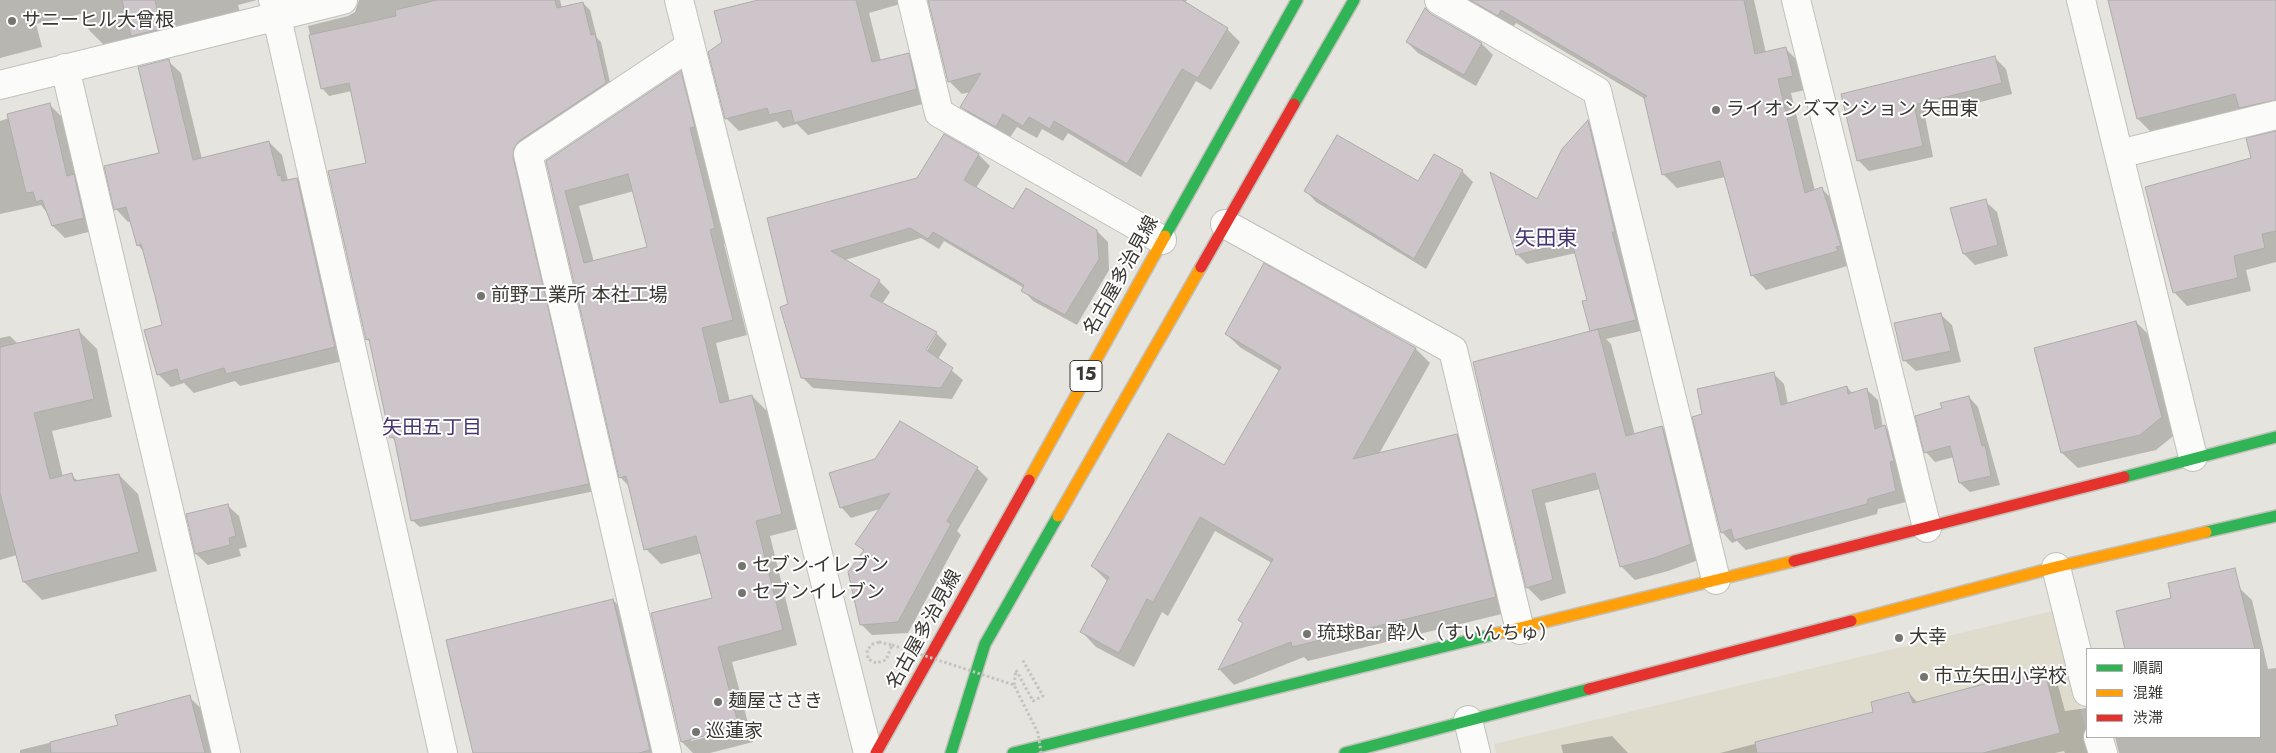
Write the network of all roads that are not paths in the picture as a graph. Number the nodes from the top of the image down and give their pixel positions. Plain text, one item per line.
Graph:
1 (343, 0) edge
2 (679, 0) edge
3 (912, 0) edge
4 (1297, 0) edge
5 (1354, 0) edge
6 (1439, 0) edge
7 (1796, 0) edge
8 (2081, 0) edge
9 (275, 8) edge
10 (690, 46) junction
11 (65, 68) junction
12 (0, 84) edge
13 (2276, 115) edge
14 (2119, 154) junction
15 (1225, 224) junction
16 (1162, 240) junction
17 (2276, 437) edge
18 (2193, 457) junction
19 (2276, 516) edge
20 (1927, 528) junction
21 (2056, 567) junction
22 (1716, 580) junction
23 (1520, 630) junction
24 (2086, 688) edge
25 (1468, 720) junction
26 (2098, 738) edge
27 (226, 753) edge
28 (443, 753) edge
29 (666, 753) edge
30 (868, 753) edge
31 (876, 753) edge
32 (950, 753) edge
33 (1013, 753) edge
34 (1345, 753) edge
35 (1476, 753) edge
36 (2102, 753) edge

1 - 9 street
2 - 10 street
3 - 16 street
4 - 16 street, 名古屋多治見線 / 15
5 - 15 street, 15
6 - 22 street
7 - 20 street
8 - 14 street
9 - 11 street
9 - 28 street
10 - 29 street
10 - 30 street
11 - 12 street
11 - 27 street
13 - 14 street
14 - 18 street
15 - 23 street
15 - 32 street, 15
16 - 31 street, 名古屋多治見線 / 15
17 - 18 street
18 - 20 street
19 - 21 street
20 - 22 street
21 - 24 street
21 - 25 street
22 - 23 street
23 - 33 street
25 - 34 street
25 - 35 street
26 - 36 street

